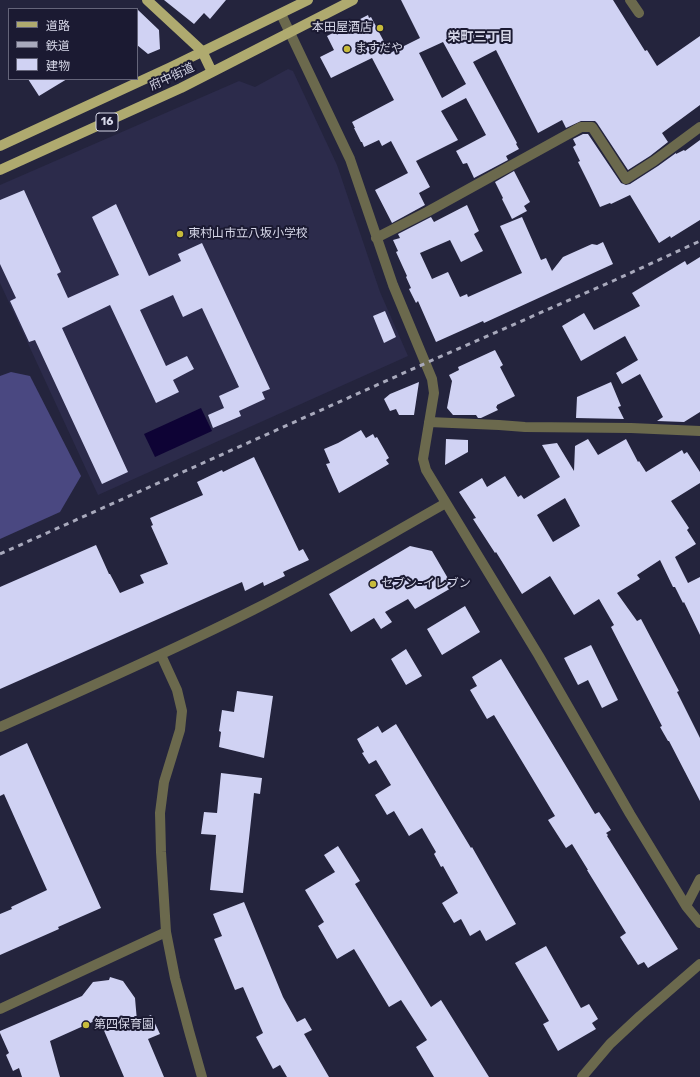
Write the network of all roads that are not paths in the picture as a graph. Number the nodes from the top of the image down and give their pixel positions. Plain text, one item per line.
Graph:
1 (147, 0) edge
2 (308, 0) edge
3 (352, 0) edge
4 (630, 0) edge
5 (639, 13) dead end
6 (281, 14) junction
7 (291, 32) junction
8 (202, 51) junction
9 (212, 72) junction
10 (700, 127) edge
11 (0, 146) edge
12 (0, 170) edge
13 (376, 238) junction
14 (429, 422) junction
15 (700, 431) edge
16 (446, 503) junction
17 (161, 655) junction
18 (0, 727) edge
19 (700, 879) edge
20 (686, 906) junction
21 (700, 923) edge
22 (166, 932) junction
23 (700, 964) edge
24 (0, 1009) edge
25 (202, 1077) edge
26 (582, 1077) edge

1 - 8 main road
2 - 6 main road, 府中街道 / 16
3 - 7 main road, 府中街道 / 16
4 - 5 street
6 - 7 street
6 - 8 main road, 府中街道 / 16
7 - 9 main road, 府中街道 / 16
7 - 13 street
8 - 9 main road
8 - 11 main road, 府中街道 / 16
9 - 12 main road, 府中街道 / 16
10 - 13 street
13 - 14 street
14 - 15 street
14 - 16 street
16 - 17 street
16 - 20 street
17 - 18 street
17 - 22 street
19 - 20 street
20 - 21 street
22 - 24 street
22 - 25 street
23 - 26 street

